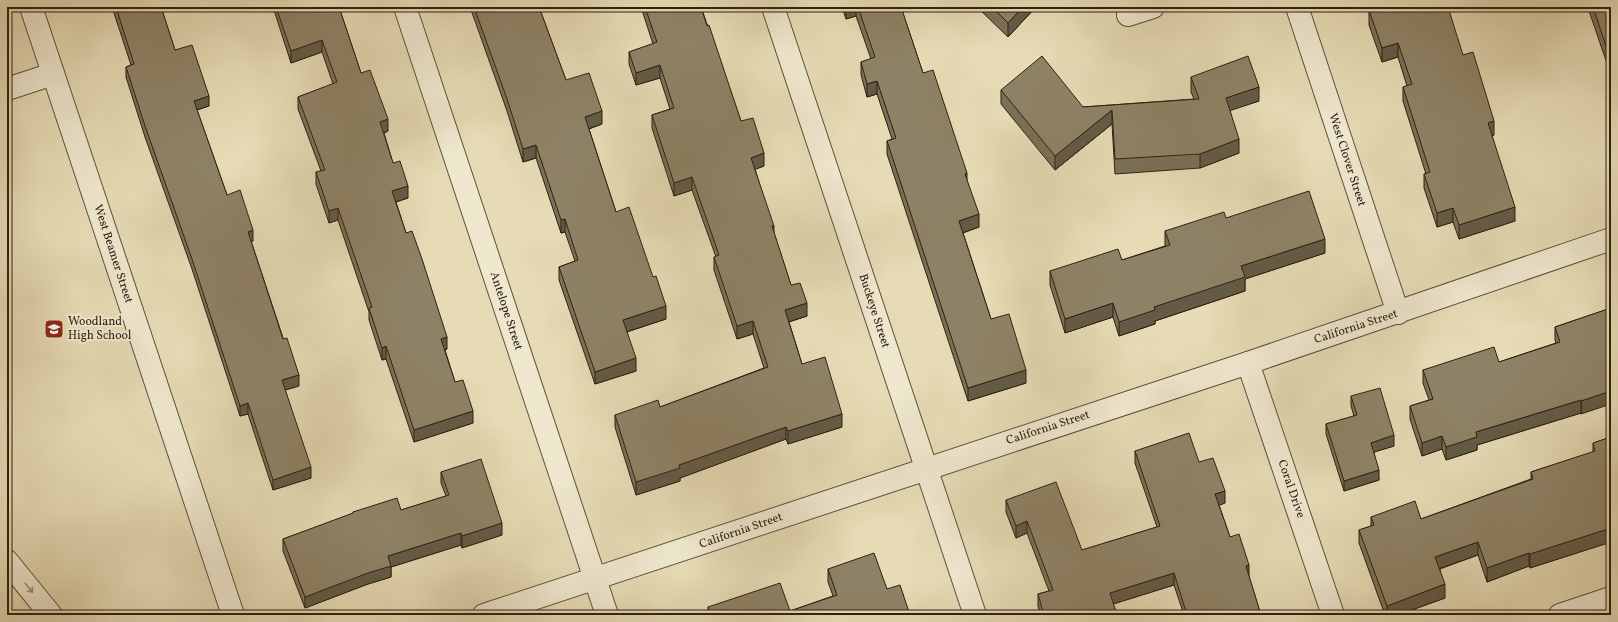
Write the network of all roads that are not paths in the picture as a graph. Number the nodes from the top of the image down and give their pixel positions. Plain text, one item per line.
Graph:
1 (31, 7) edge
2 (405, 7) edge
3 (773, 7) edge
4 (1153, 7) edge
5 (1297, 7) edge
6 (1128, 15) dead end
7 (54, 74) junction
8 (7, 89) edge
9 (1611, 239) edge
10 (1398, 313) junction
11 (1248, 363) junction
12 (926, 469) junction
13 (7, 561) edge
14 (596, 579) junction
15 (1611, 598) edge
16 (51, 615) edge
17 (234, 615) edge
18 (484, 615) edge
19 (607, 615) edge
20 (975, 615) edge
21 (1333, 615) edge
22 (1560, 615) edge

1 - 7 street, West Beamer Street
2 - 14 street, Antelope Street
3 - 12 street, Buckeye Street
4 - 6 street
5 - 10 street, West Clover Street
7 - 8 street
7 - 17 street, West Beamer Street
9 - 10 street, California Street
10 - 11 street, California Street
11 - 12 street, California Street
11 - 21 street, Coral Drive
12 - 14 street, California Street
12 - 20 street, Buckeye Street
13 -> 16 street
14 - 18 street, California Street
14 - 19 street, Antelope Street
15 - 22 street

